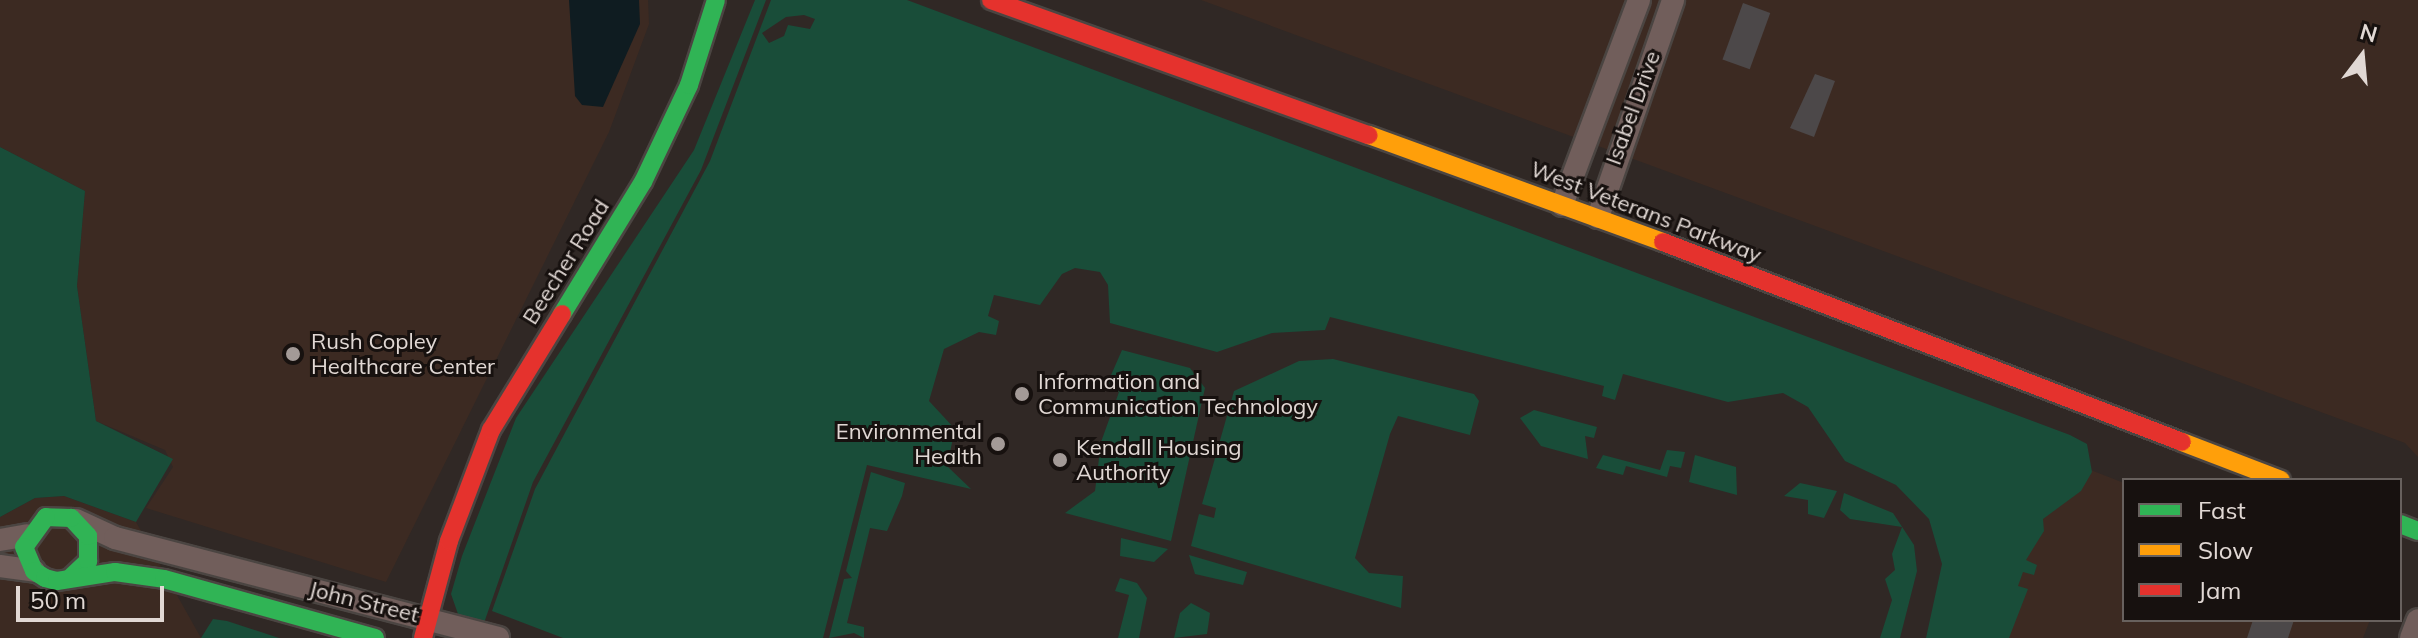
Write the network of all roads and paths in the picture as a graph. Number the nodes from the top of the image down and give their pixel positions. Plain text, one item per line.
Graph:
1 (716, 0) edge
2 (991, 0) edge
3 (1639, 0) edge
4 (1673, 0) edge
5 (1562, 205) junction
6 (1598, 217) junction
7 (2276, 478) edge
8 (71, 518) junction
9 (27, 535) junction
10 (0, 540) edge
11 (183, 557) junction
12 (0, 566) edge
13 (34, 571) junction
14 (70, 578) junction
15 (176, 582) junction
16 (2418, 620) edge
17 (426, 628) edge
18 (375, 638) edge
19 (498, 638) edge
20 (2411, 638) edge

1 - 17 main road, Beecher Road
2 - 5 main road, West Veterans Parkway
3 - 5 street, Isabel Drive
4 - 6 street, Isabel Drive
5 - 6 main road, West Veterans Parkway
6 - 7 main road, West Veterans Parkway
8 - 9 main road
8 - 11 street, John Street
8 - 14 main road
9 - 10 street
9 - 13 main road
11 - 15 street
11 - 17 street, John Street
12 - 13 street
13 - 14 main road
14 - 15 main road, John Street
15 - 18 main road, John Street
16 - 20 street
17 - 19 street, John Street

